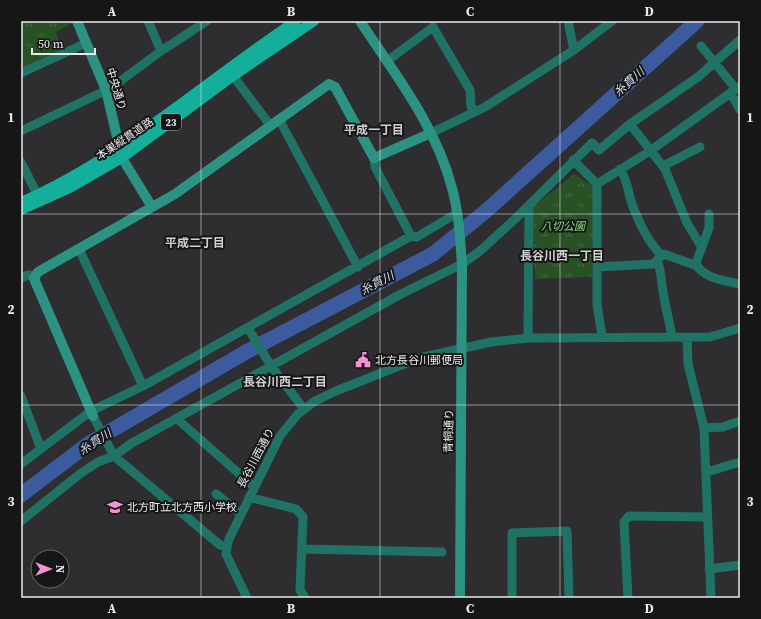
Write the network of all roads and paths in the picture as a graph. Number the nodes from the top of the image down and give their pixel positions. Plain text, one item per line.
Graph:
1 (77, 21) edge
2 (148, 21) edge
3 (207, 21) edge
4 (296, 21) edge
5 (314, 21) edge
6 (360, 21) edge
7 (568, 21) edge
8 (612, 21) edge
9 (740, 40) edge
10 (86, 43) junction
11 (701, 46) dead end
12 (574, 50) junction
13 (160, 51) junction
14 (387, 61) junction
15 (715, 62) junction
16 (21, 73) edge
17 (233, 76) junction
18 (736, 89) edge
19 (106, 90) junction
20 (740, 110) edge
21 (474, 112) junction
22 (279, 119) junction
23 (630, 124) junction
24 (270, 125) junction
25 (21, 131) edge
26 (431, 133) junction
27 (119, 146) junction
28 (700, 147) dead end
29 (650, 151) junction
30 (122, 158) junction
31 (374, 158) junction
32 (573, 160) junction
33 (21, 162) edge
34 (663, 166) junction
35 (620, 169) junction
36 (597, 184) junction
37 (39, 198) junction
38 (21, 202) edge
39 (529, 206) junction
40 (152, 207) junction
41 (21, 210) edge
42 (457, 213) junction
43 (709, 214) dead end
44 (411, 236) junction
45 (701, 246) junction
46 (79, 249) junction
47 (659, 258) junction
48 (462, 264) junction
49 (697, 266) junction
50 (358, 267) junction
51 (597, 267) junction
52 (35, 276) junction
53 (21, 278) edge
54 (740, 284) edge
55 (740, 328) edge
56 (250, 330) junction
57 (602, 336) junction
58 (672, 337) junction
59 (528, 338) junction
60 (687, 338) junction
61 (462, 348) junction
62 (270, 364) junction
63 (143, 386) junction
64 (21, 396) edge
65 (304, 409) junction
66 (92, 414) junction
67 (176, 418) junction
68 (740, 421) edge
69 (704, 428) junction
70 (41, 449) junction
71 (114, 455) junction
72 (740, 462) edge
73 (21, 464) edge
74 (706, 472) junction
75 (254, 487) junction
76 (216, 494) dead end
77 (249, 497) junction
78 (241, 514) junction
79 (706, 516) junction
80 (21, 521) edge
81 (226, 548) junction
82 (302, 549) junction
83 (442, 552) dead end
84 (740, 565) edge
85 (709, 569) junction
86 (247, 598) edge
87 (305, 598) edge
88 (460, 598) edge
89 (512, 598) edge
90 (569, 598) edge
91 (628, 598) edge
92 (711, 598) edge

1 - 10 street, 中央通り
2 - 13 street
3 - 13 street
4 - 27 main road, 本巣縦貫道路 / 23
5 - 17 main road, 本巣縦貫道路 / 23
6 - 14 street, 青桐通り
7 - 12 street
8 - 12 street
9 - 15 street
10 - 16 street
10 - 19 street, 中央通り
11 - 15 street
12 - 21 street
13 - 19 street
14 - 21 street
14 - 26 street, 青桐通り
15 - 18 street
15 - 23 street
17 - 24 street
17 - 30 main road, 本巣縦貫道路 / 23
18 - 20 street
18 - 29 street
19 - 25 street
19 - 27 street, 中央通り
21 - 26 street
22 - 24 street
22 - 31 street
22 - 50 street
23 - 29 street
23 - 32 street
24 - 40 street
26 - 31 street
26 - 42 street, 青桐通り
27 - 30 street, 中央通り
27 - 37 main road, 本巣縦貫道路 / 23
28 - 34 street
29 - 34 street
29 - 35 street
30 - 37 main road, 本巣縦貫道路 / 23
30 - 40 street, 中央通り
31 - 44 street
32 - 36 street
32 - 39 street
33 - 37 street
34 - 45 street
35 - 36 street
35 - 47 street
36 - 51 street
37 - 38 main road, 本巣縦貫道路 / 23
37 - 41 main road, 本巣縦貫道路 / 23
39 - 48 street
39 - 59 street
40 - 46 street
42 - 44 street
42 - 48 street, 青桐通り
43 - 45 street
44 - 50 street
45 - 49 street
46 - 52 street
46 - 63 street
47 - 49 street
47 - 51 street
47 - 58 street
48 - 61 street, 青桐通り
48 - 62 street
49 - 54 street
50 - 56 street
51 - 57 street
52 - 53 street
52 - 66 street
55 - 60 street
56 - 62 street
56 - 63 street
57 - 58 street, 長谷川西通り
57 - 59 street, 長谷川西通り
58 - 60 street, 長谷川西通り
59 - 61 street, 長谷川西通り
60 - 69 street
61 - 65 street, 長谷川西通り
61 - 88 street, 青桐通り
62 - 65 street
62 - 67 street
63 - 66 street
64 - 70 street
65 - 75 street, 長谷川西通り
66 - 70 street
66 - 71 street
67 - 71 street
67 - 75 street
68 - 69 street
69 - 74 street
70 - 73 street
71 - 80 street
71 - 81 street
72 - 74 street
74 - 79 street
75 - 77 street, 長谷川西通り
76 - 78 street
77 - 78 street, 長谷川西通り
77 - 82 street
78 - 81 street, 長谷川西通り
79 - 85 street
79 - 91 street
81 - 86 street
82 - 83 street
82 - 87 street
84 - 85 street
85 - 92 street
89 - 90 street

